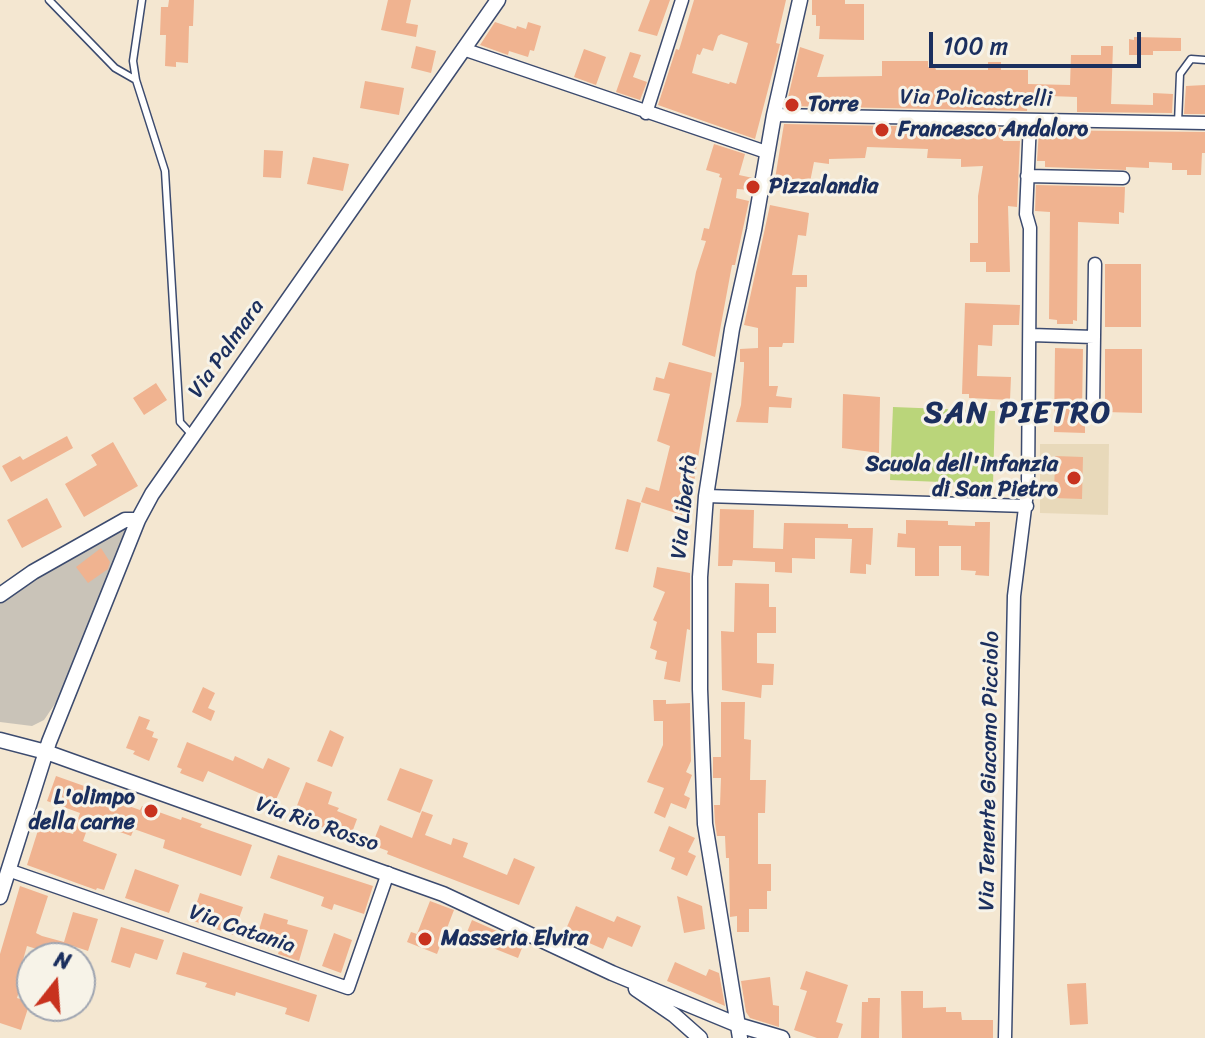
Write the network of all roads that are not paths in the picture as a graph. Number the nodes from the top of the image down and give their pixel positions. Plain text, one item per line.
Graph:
1 (49, 0) edge
2 (142, 0) edge
3 (498, 0) edge
4 (682, 0) edge
5 (800, 0) edge
6 (463, 49) junction
7 (1205, 60) edge
8 (136, 80) junction
9 (646, 113) junction
10 (774, 115) junction
11 (1030, 121) junction
12 (1178, 123) junction
13 (1205, 123) edge
14 (766, 152) junction
15 (1027, 176) junction
16 (1123, 178) dead end
17 (1095, 264) dead end
18 (1031, 335) junction
19 (1094, 337) junction
20 (1093, 408) dead end
21 (193, 436) junction
22 (706, 496) junction
23 (1027, 506) junction
24 (138, 520) junction
25 (0, 595) edge
26 (0, 740) edge
27 (46, 752) junction
28 (8, 870) junction
29 (388, 873) junction
30 (0, 897) edge
31 (612, 973) junction
32 (739, 1031) edge
33 (700, 1038) edge
34 (782, 1038) edge
35 (1005, 1038) edge

1 - 8 lane
2 - 8 lane
3 - 6 street, Via Palmara
4 - 9 street
5 - 10 street, Via Libertà
6 - 9 street
6 - 21 street, Via Palmara
7 - 12 lane
8 - 21 lane
9 - 14 street
10 - 11 street, Via Policastrelli
10 - 14 street, Via Libertà
11 - 12 street, Via Policastrelli
11 - 15 street, Via Tenente Giacomo Picciolo
12 - 13 street, Via Policastrelli
14 - 22 street, Via Libertà
15 - 16 street
15 - 18 street, Via Tenente Giacomo Picciolo
17 - 19 street
18 - 19 street
18 - 23 street, Via Tenente Giacomo Picciolo
19 - 20 street
21 - 24 street, Via Palmara
22 - 23 street
22 - 32 street, Via Libertà
23 - 35 street, Via Tenente Giacomo Picciolo
24 - 25 street
24 - 27 street, Via Palmara
26 - 27 street, Via Rio Rosso
27 - 28 street, Via Palmara
27 - 29 street, Via Rio Rosso
28 - 29 street, Via Catania
28 - 30 street, Via Palmara
29 - 31 street, Via Rio Rosso
31 - 32 street
31 - 33 street
32 - 34 street

